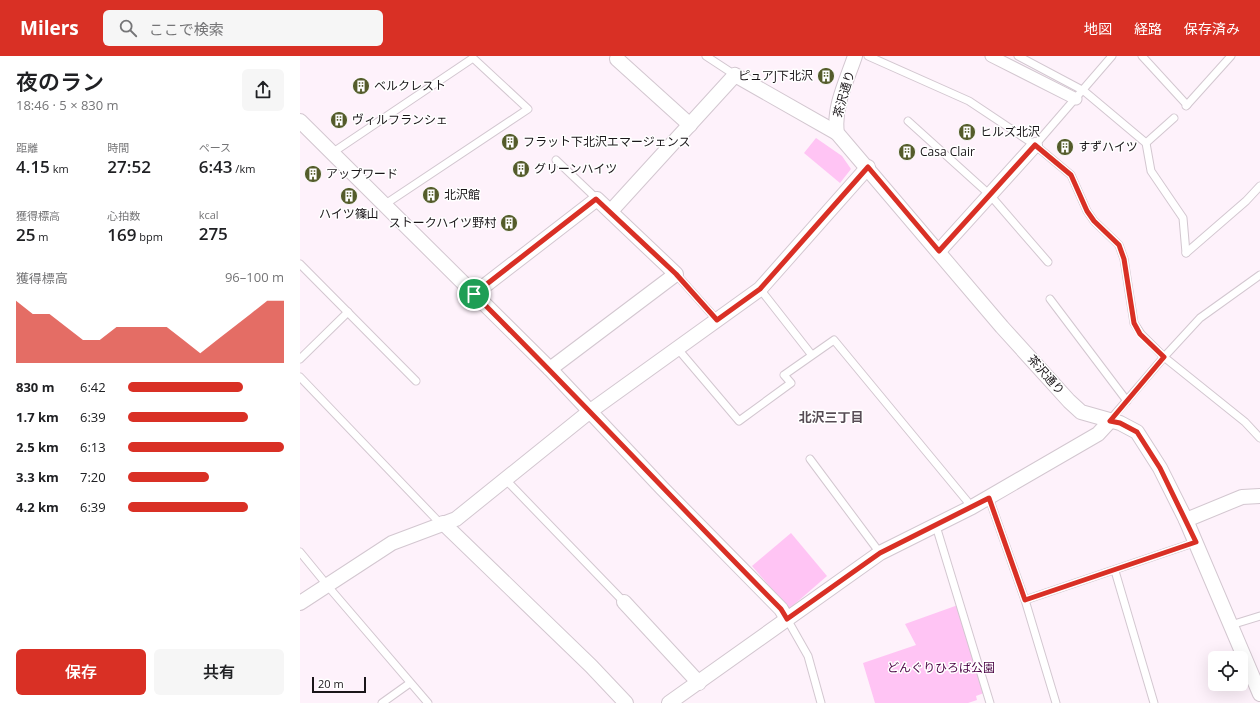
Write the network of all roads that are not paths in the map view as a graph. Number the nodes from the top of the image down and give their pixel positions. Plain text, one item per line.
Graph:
1 (706, 56) edge
2 (855, 56) edge
3 (868, 56) edge
4 (991, 56) edge
5 (1018, 56) edge
6 (1112, 56) edge
7 (1142, 56) edge
8 (1231, 56) edge
9 (617, 60) dead end
10 (735, 75) junction
11 (1080, 95) junction
12 (1174, 118) dead end
13 (300, 121) edge
14 (908, 121) dead end
15 (690, 125) junction
16 (837, 133) junction
17 (1146, 142) junction
18 (1035, 145) junction
19 (332, 153) junction
20 (556, 160) dead end
21 (868, 167) junction
22 (1260, 186) edge
23 (990, 194) junction
24 (596, 199) junction
25 (384, 205) junction
26 (611, 211) junction
27 (939, 251) junction
28 (1048, 262) dead end
29 (300, 264) edge
30 (676, 274) junction
31 (1260, 275) edge
32 (760, 289) junction
33 (474, 294) junction
34 (1050, 299) dead end
35 (348, 312) junction
36 (717, 320) junction
37 (677, 348) junction
38 (811, 354) junction
39 (1164, 357) junction
40 (300, 359) edge
41 (550, 369) junction
42 (300, 377) edge
43 (416, 381) dead end
44 (1127, 401) junction
45 (589, 412) junction
46 (1110, 421) junction
47 (1260, 438) edge
48 (810, 459) dead end
49 (506, 480) junction
50 (1260, 496) edge
51 (989, 498) junction
52 (972, 507) junction
53 (1186, 520) junction
54 (443, 523) junction
55 (936, 526) junction
56 (1196, 542) junction
57 (300, 552) edge
58 (880, 553) junction
59 (1115, 571) junction
60 (328, 586) junction
61 (1025, 600) junction
62 (624, 602) joint
63 (300, 603) edge
64 (1260, 616) edge
65 (787, 619) junction
66 (1231, 626) junction
67 (410, 682) junction
68 (699, 682) junction
69 (1260, 694) edge
70 (382, 703) edge
71 (428, 703) edge
72 (626, 703) edge
73 (669, 703) edge
74 (821, 703) edge
75 (990, 703) edge
76 (1056, 703) edge
77 (1154, 703) edge

1 - 10 lane
2 - 16 street, 茶沢通り
3 - 18 lane
4 - 11 street
5 - 11 lane
6 - 11 lane
7 - 8 lane
9 - 15 street
10 - 15 street
10 - 16 street
11 - 17 lane
11 - 18 lane
12 - 17 lane
13 - 19 street
14 - 23 lane
15 - 26 street
16 - 21 street, 茶沢通り
17 - 22 lane
18 - 23 street
18 - 39 lane
19 - 25 street
19 - 25 lane
20 - 24 lane
21 - 27 street, 茶沢通り
21 - 32 street
23 - 27 street
23 - 28 lane
24 - 26 street
24 - 33 street
25 - 33 street
26 - 30 street
27 - 46 street, 茶沢通り
29 - 35 lane
30 - 36 lane
30 - 41 street
31 - 39 lane
32 - 36 street
32 - 38 lane
33 - 41 street
34 - 44 lane
35 - 40 lane
35 - 43 lane
36 - 37 street
37 - 38 lane
37 - 45 street
38 - 52 lane
39 - 44 lane
39 - 47 lane
41 - 45 street
42 - 54 lane
44 - 46 lane
45 - 49 street
45 - 65 street
46 - 51 street
46 - 53 street, 茶沢通り
48 - 58 lane
49 - 54 street
49 - 62 lane
50 - 53 street
51 - 52 street
51 - 61 lane
52 - 55 street
53 - 56 street, 茶沢通り
54 - 60 street
54 - 72 street
55 - 58 street
55 - 75 lane
56 - 59 lane
56 - 66 street, 茶沢通り
57 - 60 lane
58 - 65 street
59 - 61 lane
59 - 77 lane
60 - 63 street
60 - 67 lane
61 - 76 lane
62 - 68 street
64 - 66 lane
65 - 68 street
65 - 74 lane
66 - 69 street, 茶沢通り
67 - 70 lane
67 - 71 lane
68 - 73 street

